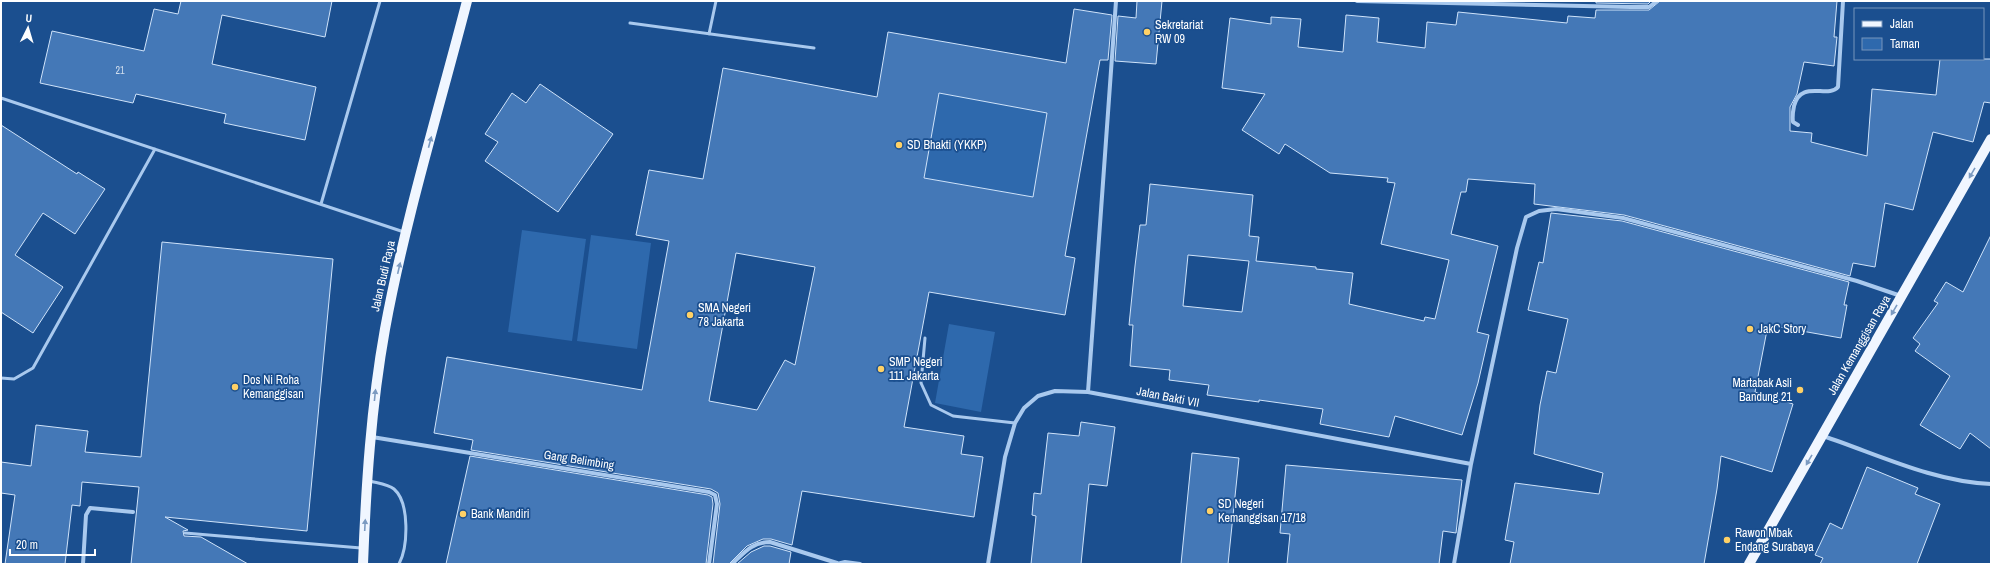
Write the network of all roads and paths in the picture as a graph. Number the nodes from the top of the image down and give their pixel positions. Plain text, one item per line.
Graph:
1 (380, 1) edge
2 (467, 1) edge
3 (716, 1) edge
4 (1116, 1) edge
5 (1357, 1) edge
6 (1656, 1) edge
7 (1843, 1) edge
8 (630, 23) dead end
9 (709, 34) junction
10 (814, 48) dead end
11 (1, 98) edge
12 (1798, 125) dead end
13 (1991, 140) edge
14 (155, 149) junction
15 (321, 204) junction
16 (406, 232) junction
17 (1902, 296) junction
18 (925, 338) dead end
19 (1, 378) edge
20 (1088, 392) junction
21 (1015, 423) junction
22 (1822, 436) junction
23 (370, 437) junction
24 (1471, 464) junction
25 (368, 480) junction
26 (1991, 484) edge
27 (133, 512) dead end
28 (185, 533) dead end
29 (364, 548) junction
30 (837, 563) edge
31 (83, 564) edge
32 (363, 564) edge
33 (399, 564) edge
34 (709, 564) edge
35 (732, 564) edge
36 (860, 564) edge
37 (988, 564) edge
38 (1454, 564) edge
39 (1749, 564) edge

1 - 15 lane
16 -> 2 main road, Jalan Budi Raya
3 - 9 lane
4 - 20 street
5 - 6 street
7 - 12 street
8 - 9 lane
9 - 10 lane
11 - 14 lane
13 -> 17 main road, Jalan Kemanggisan Raya
14 - 15 lane
14 - 19 lane
15 - 16 lane
23 -> 16 main road, Jalan Budi Raya
17 -> 22 main road, Jalan Kemanggisan Raya
17 - 24 street
18 - 21 lane
20 - 21 street, Jalan Bakti VII
20 - 24 street, Jalan Bakti VII
21 - 37 street, Jalan Bakti VII
22 - 26 street
22 -> 39 main road, Jalan Kemanggisan Raya
23 - 25 main road, Jalan Budi Raya
23 - 34 street, Gang Belimbing
24 - 38 street
29 -> 25 main road, Jalan Budi Raya
25 - 33 lane
27 - 31 street
28 - 29 lane
29 - 32 main road, Jalan Budi Raya
30 - 35 street
30 - 36 street

